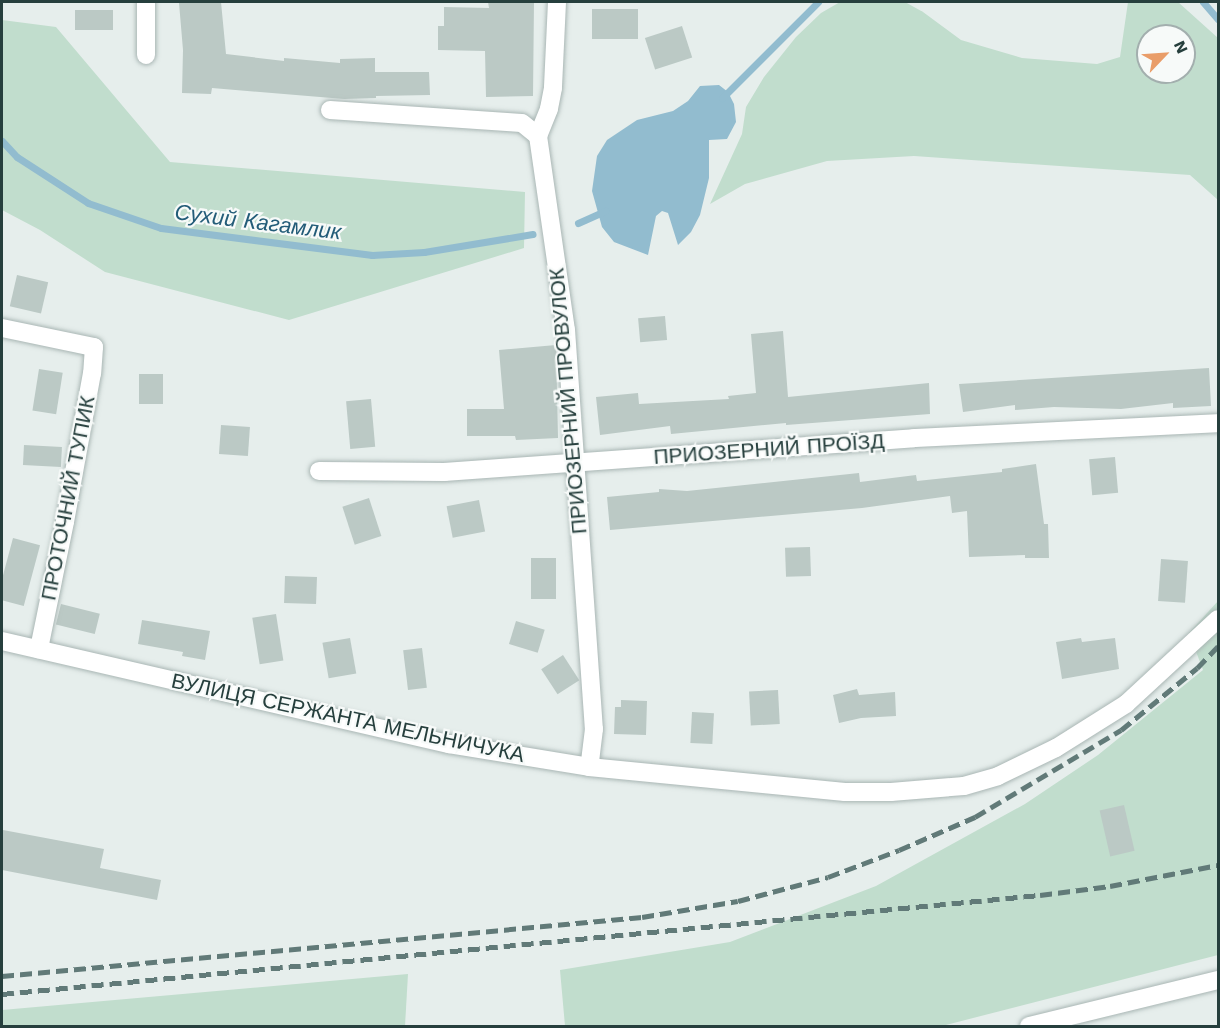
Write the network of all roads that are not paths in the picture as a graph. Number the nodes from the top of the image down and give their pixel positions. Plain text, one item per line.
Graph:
1 (146, 2) edge
2 (557, 2) edge
3 (146, 55) dead end
4 (330, 110) dead end
5 (538, 136) junction
6 (2, 328) edge
7 (1218, 423) edge
8 (574, 463) junction
9 (319, 471) dead end
10 (1218, 619) edge
11 (2, 641) edge
12 (39, 649) junction
13 (589, 767) junction
14 (1218, 980) edge
15 (1029, 1026) edge

1 - 3 street
2 - 5 street
4 - 5 street
5 - 8 street, ПРИОЗЕРНИЙ ПРОВУЛОК
6 - 12 street, ПРОТОЧНИЙ ТУПИК
7 - 8 street, ПРИОЗЕРНИЙ ПРОЇЗД
8 - 9 street, ПРИОЗЕРНИЙ ПРОЇЗД
8 - 13 street, ПРИОЗЕРНИЙ ПРОВУЛОК
10 - 13 street, ВУЛИЦЯ СЕРЖАНТА МЕЛЬНИЧУКА
11 - 12 street, ВУЛИЦЯ СЕРЖАНТА МЕЛЬНИЧУКА
12 - 13 street, ВУЛИЦЯ СЕРЖАНТА МЕЛЬНИЧУКА
14 - 15 street

